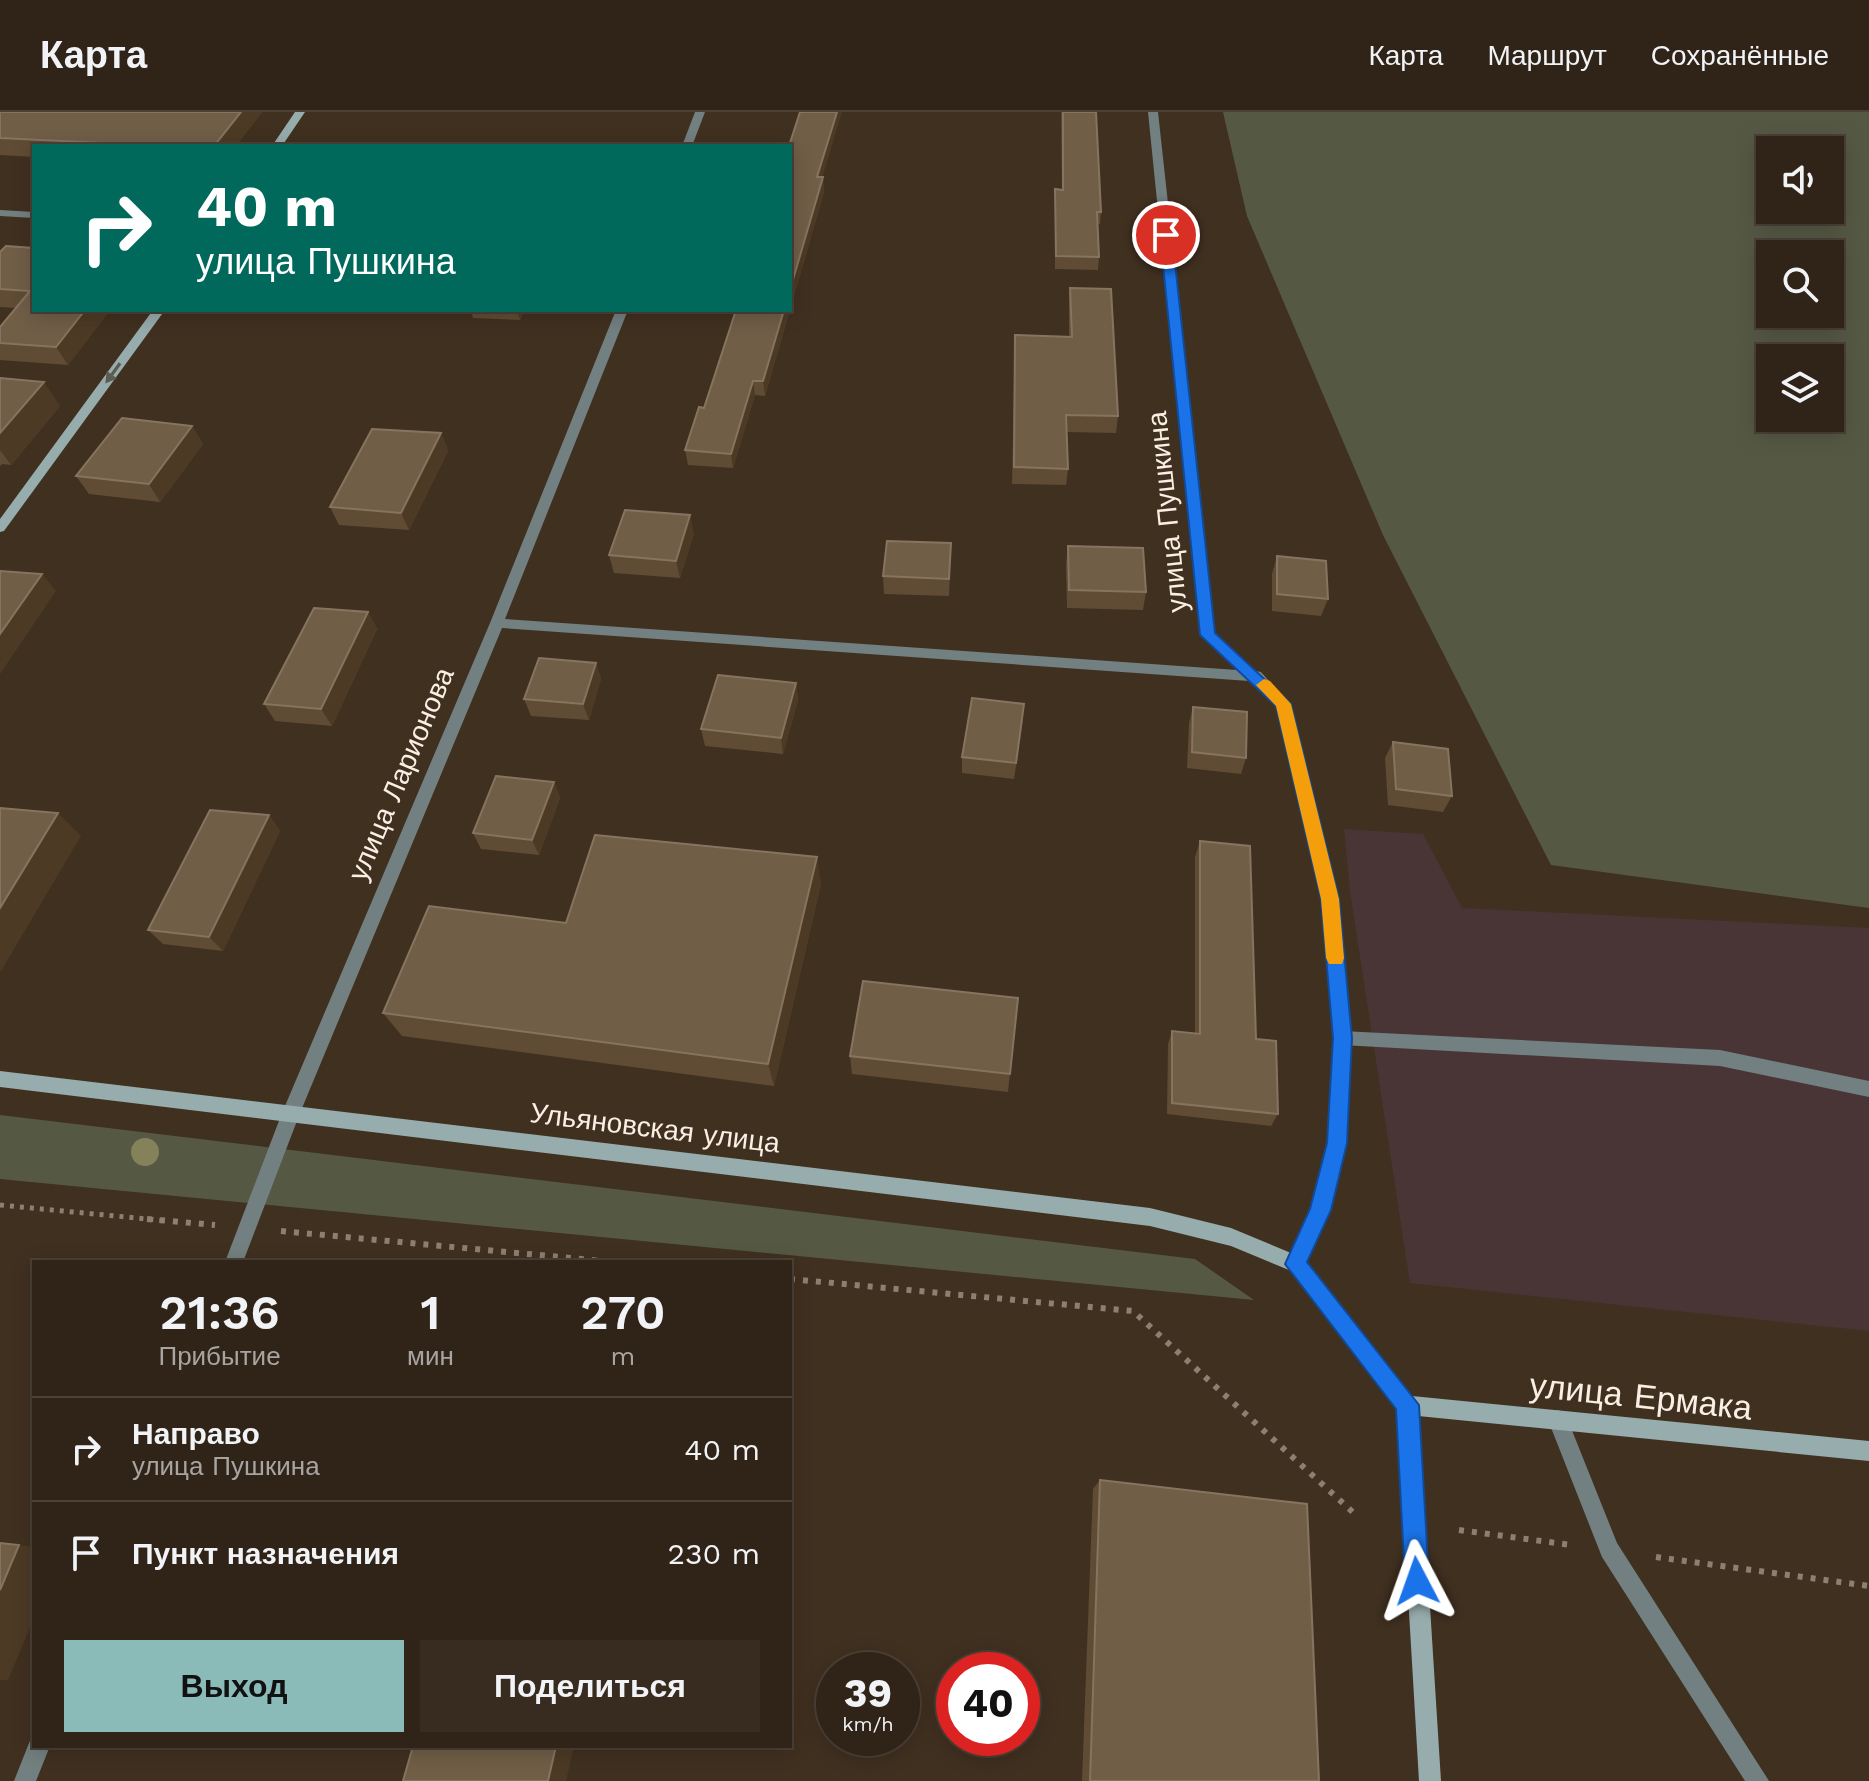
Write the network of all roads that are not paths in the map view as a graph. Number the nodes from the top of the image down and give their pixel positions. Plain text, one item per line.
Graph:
1 (300, 112) edge
2 (700, 112) edge
3 (1153, 112) edge
4 (278, 144) edge
5 (688, 144) edge
6 (0, 213) edge
7 (32, 215) edge
8 (158, 312) edge
9 (621, 312) edge
10 (0, 528) edge
11 (497, 623) junction
12 (1256, 676) junction
13 (1342, 1038) junction
14 (0, 1079) edge
15 (1869, 1089) edge
16 (291, 1113) junction
17 (235, 1260) edge
18 (1296, 1264) junction
19 (1407, 1405) junction
20 (1558, 1420) junction
21 (1869, 1451) edge
22 (38, 1748) edge
23 (25, 1781) edge
24 (1430, 1781) edge
25 (1758, 1781) edge

1 - 4 street
2 - 5 street
3 - 12 street, улица Пушкина
6 - 7 street
8 -> 10 street
9 - 11 street, улица Ларионова
11 - 12 street
11 - 16 street, улица Ларионова
12 - 13 street, улица Пушкина
13 - 15 street
13 - 18 street, улица Пушкина
14 - 16 street, Ульяновская улица
16 - 17 street, улица Ларионова
16 - 18 street, Ульяновская улица
18 - 19 street
19 - 20 street, улица Ермака
19 - 24 street
20 - 21 street, улица Ермака
20 - 25 street
22 - 23 street

